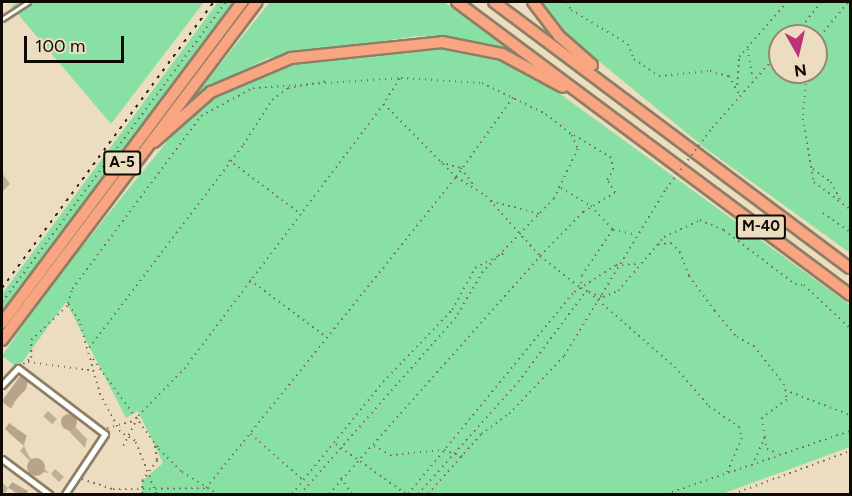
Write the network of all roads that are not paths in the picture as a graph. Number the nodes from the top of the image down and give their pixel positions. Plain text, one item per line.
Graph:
1 (28, 2) edge
2 (242, 2) edge
3 (257, 2) edge
4 (457, 2) edge
5 (494, 2) edge
6 (533, 2) edge
7 (2, 19) edge
8 (572, 90) junction
9 (660, 124) junction
10 (153, 142) junction
11 (850, 268) edge
12 (850, 295) edge
13 (2, 323) edge
14 (2, 340) edge
15 (2, 385) edge
16 (2, 459) edge
17 (49, 495) edge
18 (66, 495) edge

1 - 7 lane
2 - 13 highway, A-5
3 - 10 highway, A-5
4 - 8 highway, M-40
5 - 9 highway, M-40
6 - 9 highway
8 - 10 highway
8 - 12 highway, M-40
9 - 11 highway, M-40
10 - 14 highway, A-5
15 - 18 street
16 - 17 street

